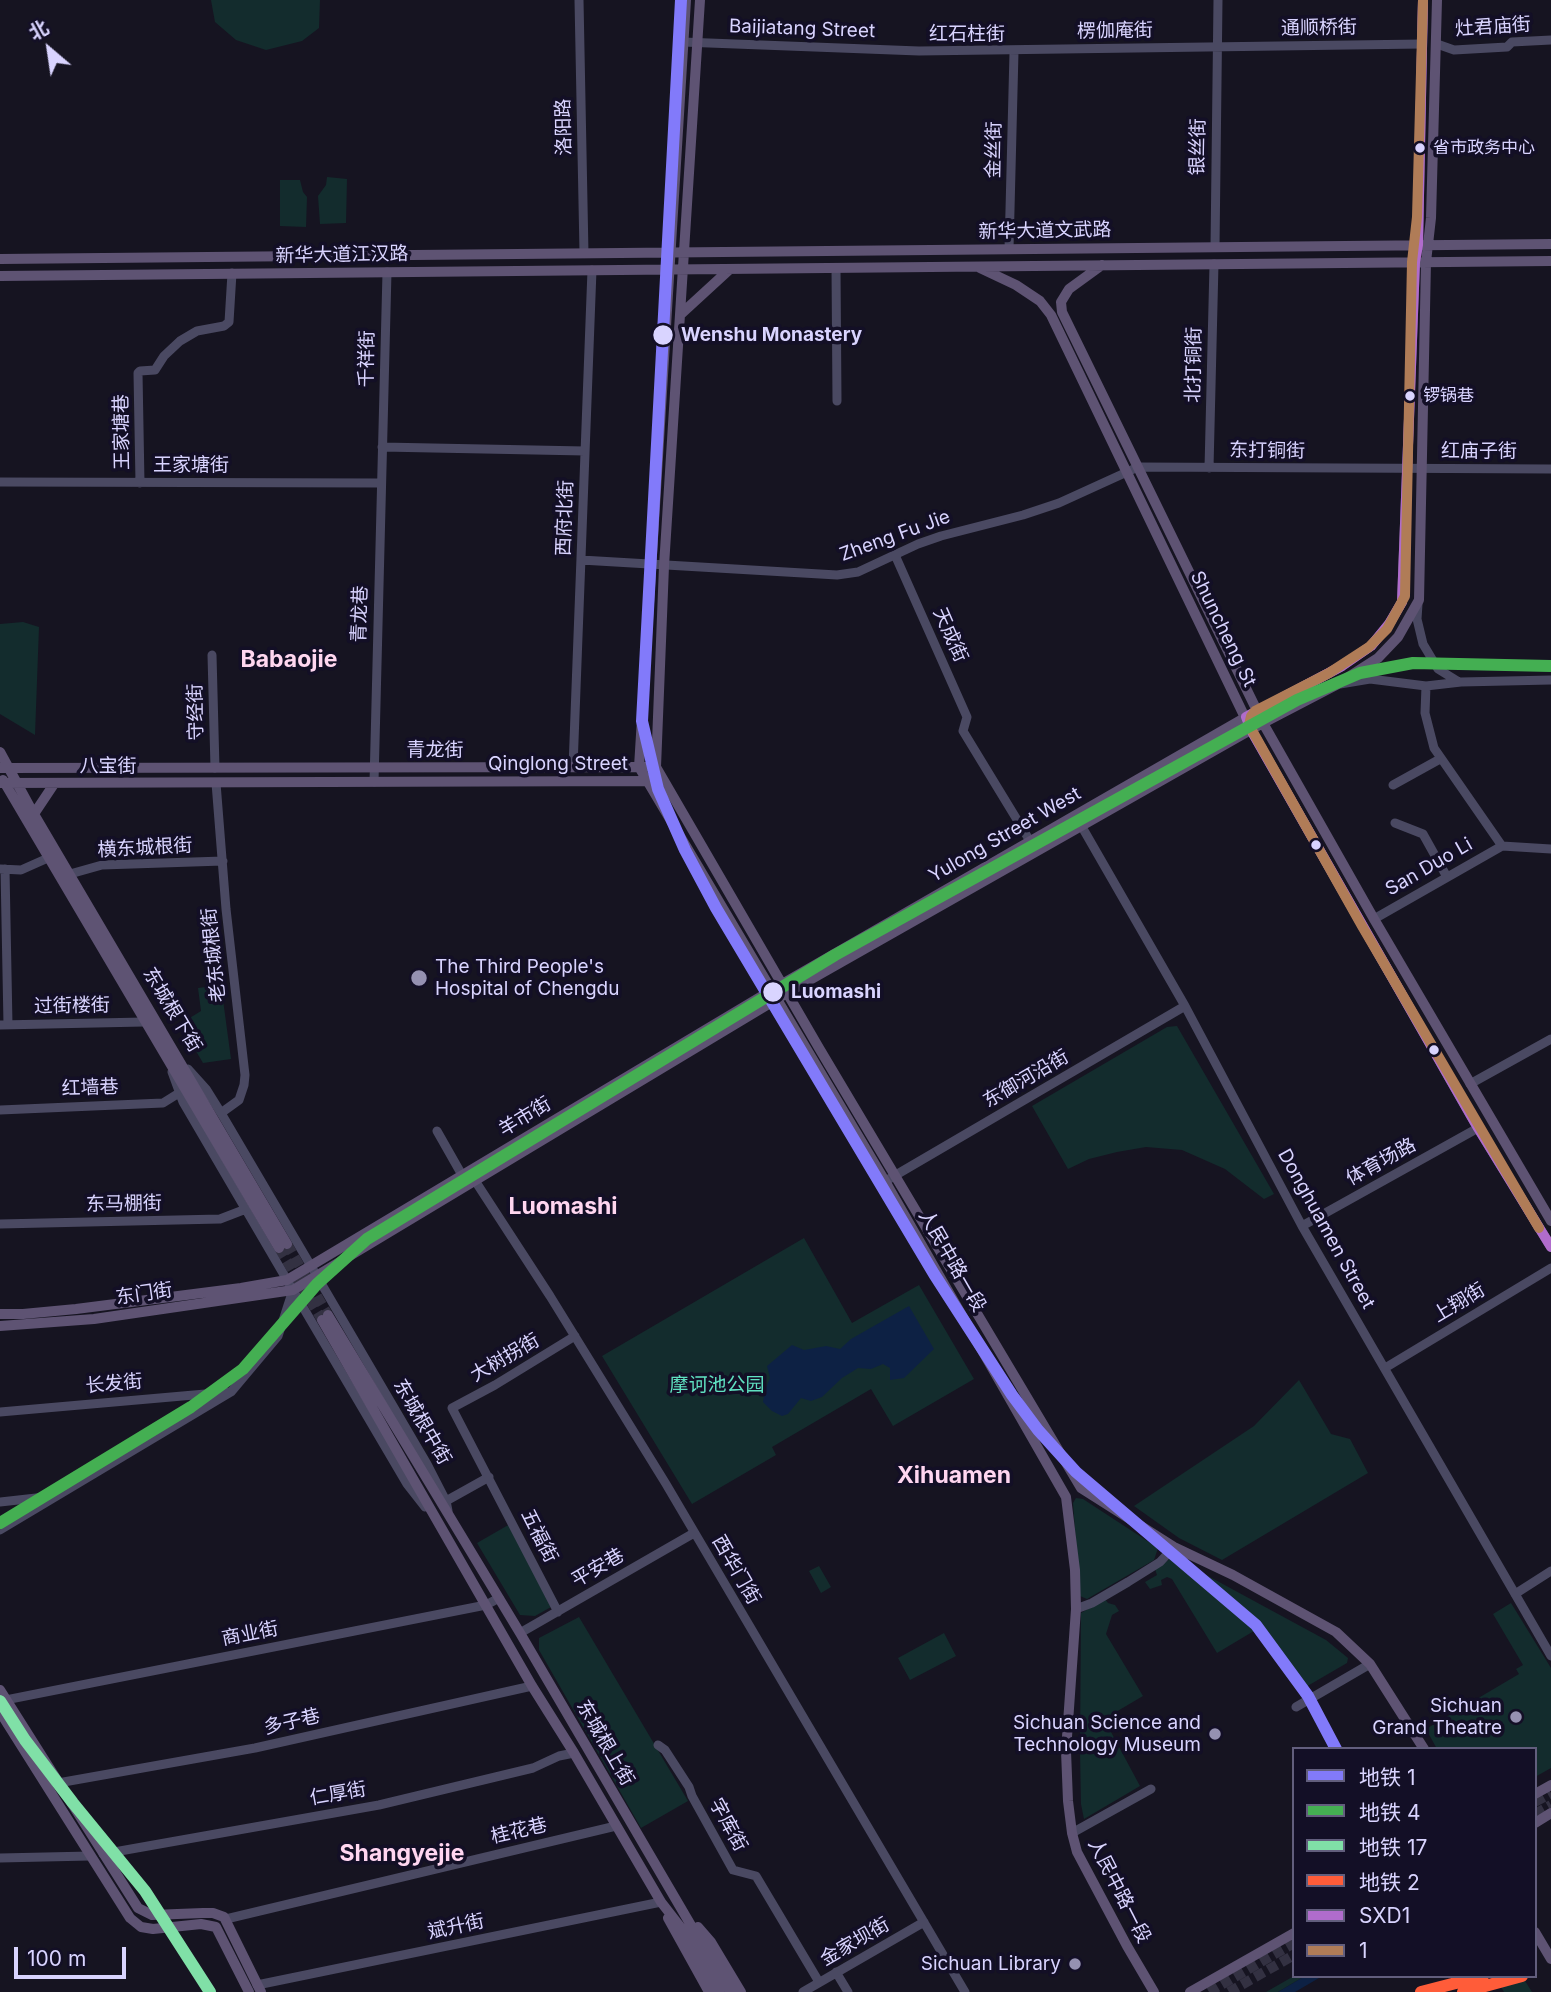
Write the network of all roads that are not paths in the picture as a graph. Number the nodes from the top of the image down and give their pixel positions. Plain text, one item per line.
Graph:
1 (579, 0) edge
2 (686, 0) edge
3 (700, 0) edge
4 (1218, 0) edge
5 (1423, 0) edge
6 (1437, 0) edge
7 (1551, 40) edge
8 (683, 43) junction
9 (697, 43) junction
10 (1422, 44) junction
11 (1437, 44) junction
12 (1217, 46) junction
13 (919, 51) joint
14 (1014, 51) junction
15 (1551, 244) edge
16 (1424, 245) junction
17 (1215, 247) junction
18 (1009, 249) junction
19 (672, 252) junction
20 (685, 252) junction
21 (584, 253) junction
22 (0, 259) edge
23 (1551, 261) edge
24 (1421, 262) junction
25 (1214, 264) junction
26 (1102, 265) junction
27 (976, 266) junction
28 (836, 268) junction
29 (671, 269) junction
30 (683, 269) junction
31 (730, 269) junction
32 (592, 270) junction
33 (387, 272) junction
34 (232, 273) junction
35 (0, 276) edge
36 (681, 314) junction
37 (837, 401) dead end
38 (382, 447) junction
39 (585, 451) junction
40 (1138, 467) junction
41 (1209, 468) junction
42 (1408, 469) junction
43 (1422, 469) junction
44 (1551, 469) edge
45 (1127, 473) junction
46 (0, 482) edge
47 (140, 483) junction
48 (382, 483) junction
49 (895, 555) junction
50 (581, 560) junction
51 (651, 564) junction
52 (664, 566) junction
53 (1419, 600) junction
54 (212, 655) dead end
55 (1551, 680) edge
56 (1461, 682) junction
57 (1336, 685) junction
58 (1426, 687) junction
59 (1257, 711) junction
60 (1246, 717) junction
61 (1263, 723) junction
62 (1251, 730) junction
63 (0, 752) edge
64 (1440, 759) junction
65 (656, 766) junction
66 (573, 767) junction
67 (639, 767) junction
68 (215, 768) junction
69 (374, 768) junction
70 (5, 777) edge
71 (663, 780) junction
72 (648, 781) junction
73 (374, 782) junction
74 (216, 783) junction
75 (54, 784) junction
76 (1393, 785) dead end
77 (34, 814) junction
78 (1076, 815) junction
79 (1395, 823) dead end
80 (1082, 826) junction
81 (1030, 842) junction
82 (1502, 846) junction
83 (1551, 849) edge
84 (48, 858) junction
85 (223, 862) junction
86 (3, 869) edge
87 (70, 874) junction
88 (1447, 877) junction
89 (1374, 919) junction
90 (785, 988) junction
91 (773, 995) junction
92 (1185, 1006) junction
93 (144, 1022) junction
94 (4, 1025) edge
95 (1551, 1039) edge
96 (173, 1061) junction
97 (1469, 1084) junction
98 (179, 1094) junction
99 (0, 1110) edge
100 (221, 1113) junction
101 (1478, 1128) junction
102 (437, 1131) dead end
103 (896, 1175) junction
104 (469, 1176) junction
105 (885, 1181) junction
106 (246, 1209) junction
107 (1551, 1222) edge
108 (0, 1224) edge
109 (1302, 1226) junction
110 (283, 1246) tunnel mouth
111 (1551, 1247) edge
112 (1551, 1268) edge
113 (314, 1271) junction
114 (287, 1280) junction
115 (293, 1290) junction
116 (0, 1314) edge
117 (0, 1326) edge
118 (575, 1336) junction
119 (1384, 1368) junction
120 (231, 1392) junction
121 (452, 1408) joint
122 (0, 1412) edge
123 (489, 1477) junction
124 (1081, 1488) junction
125 (57, 1496) junction
126 (1066, 1497) junction
127 (446, 1501) junction
128 (0, 1502) edge
129 (448, 1513) junction
130 (437, 1522) junction
131 (0, 1530) edge
132 (694, 1533) junction
133 (1174, 1547) junction
134 (1551, 1572) edge
135 (1514, 1594) junction
136 (499, 1598) junction
137 (486, 1605) junction
138 (1076, 1608) junction
139 (558, 1612) junction
140 (520, 1633) junction
141 (1551, 1656) edge
142 (1370, 1664) junction
143 (532, 1686) junction
144 (0, 1690) edge
145 (3, 1701) edge
146 (1296, 1707) dead end
147 (0, 1712) edge
148 (658, 1745) dead end
149 (1423, 1747) edge
150 (574, 1753) junction
151 (58, 1783) junction
152 (1151, 1789) dead end
153 (616, 1826) junction
154 (1072, 1833) junction
155 (103, 1854) junction
156 (90, 1856) junction
157 (0, 1858) edge
158 (661, 1902) junction
159 (681, 1907) junction
160 (226, 1919) junction
161 (924, 1922) junction
162 (1292, 1934) edge
163 (1537, 1935) edge
164 (1551, 1959) edge
165 (836, 1972) junction
166 (819, 1983) junction
167 (256, 1990) edge
168 (709, 1992) edge
169 (719, 1992) edge
170 (730, 1992) edge
171 (741, 1992) edge
172 (803, 1992) edge
173 (848, 1992) edge
174 (965, 1992) edge
175 (1154, 1992) edge
176 (1190, 1992) edge

1 - 21 street, 洛阳路
2 - 8 main road
3 - 9 main road
4 - 12 street, 银丝街
5 - 10 main road
6 - 11 main road
7 - 11 street, 灶君庙街
8 - 9 street, Baijiatang Street
8 - 19 main road
9 - 13 street, Baijiatang Street
9 - 20 main road
10 - 12 street, 通顺桥街
10 - 16 main road
11 - 16 main road
12 - 14 street, 楞伽庵街
12 - 17 street, 银丝街
13 - 14 street, 红石柱街
14 - 18 street, 金丝街
15 - 16 main road, 新华大道文武路
16 - 17 main road, 新华大道文武路
16 - 24 main road
17 - 18 main road, 新华大道文武路
18 - 20 main road, 新华大道文武路
19 - 20 main road, 新华大道文武路
19 - 21 main road, 新华大道江汉路
19 - 29 main road
20 - 30 main road
21 - 22 main road, 新华大道江汉路
23 - 24 main road, 新华大道文武路
24 - 25 main road, 新华大道文武路
24 - 42 main road
24 - 43 main road
25 - 26 main road, 新华大道文武路
25 - 41 street, 北打铜街
26 - 27 main road, 新华大道文武路
26 - 40 main road, Shuncheng St
27 - 28 main road, 新华大道文武路
27 - 45 main road, Shuncheng St
28 - 31 main road, 新华大道文武路
28 - 37 street
29 - 30 main road, 新华大道江汉路
29 - 32 main road, 新华大道江汉路
29 - 51 main road
30 - 31 main road, 新华大道文武路
30 - 36 main road
31 - 36 main road
32 - 33 main road, 新华大道江汉路
32 - 39 street, 西府北街
33 - 34 main road, 新华大道江汉路
33 - 38 street, 千祥街
34 - 35 main road, 新华大道江汉路
34 - 47 street, 王家塘巷
36 - 52 main road
38 - 39 street
38 - 48 street, 青龙巷
39 - 50 street, 西府北街
40 - 41 street, 东打铜街
40 - 45 street, 东打铜街
40 - 59 main road, Shuncheng St
41 - 42 street, 东打铜街
42 - 43 street, 红庙子街
42 - 59 main road, Yulong Street West
43 - 44 street, 红庙子街
43 - 53 main road
45 - 49 street, Zheng Fu Jie
45 - 60 main road, Shuncheng St
46 - 47 street, 王家塘街
47 - 48 street, 王家塘街
48 - 69 street, 青龙巷
49 - 52 street, Zheng Fu Jie
49 - 81 street, 天成街
50 - 51 street, Zheng Fu Jie
50 - 66 street, 西府北街
51 - 52 street, Zheng Fu Jie
51 - 67 main road
52 - 65 main road
53 - 56 street
53 - 57 main road, Yulong Street West
54 - 68 street, 守经街
55 - 56 street
56 - 58 street
57 - 58 street
57 - 61 main road, Yulong Street West
58 - 64 street
59 - 60 main road, Yulong Street West
59 - 61 main road, Shuncheng St
60 - 62 main road, Shuncheng St
60 - 78 main road, Yulong Street West
61 - 62 main road, Yulong Street West
61 - 89 main road, Shuncheng St
62 - 80 main road, Yulong Street West
62 - 101 main road, Shuncheng St
63 - 70 main road
64 - 76 street
64 - 82 street
65 - 67 main road, 青龙街
65 - 71 main road, 人民中路一段
66 - 67 main road, 青龙街
66 - 69 main road, 青龙街
67 - 72 main road, 人民中路一段
68 - 69 main road, 青龙街
68 - 70 main road, 八宝街
69 - 73 street, 青龙巷
70 - 75 main road, 八宝街
70 - 77 main road, 东城根下街
70 - 84 main road, 东城根下街
71 - 72 main road
71 - 90 main road, 人民中路一段
72 - 73 main road, Qinglong Street
72 - 91 main road, 人民中路一段
73 - 74 main road, Qinglong Street
74 - 75 main road, 八宝街
74 - 85 street, 老东城根街
75 - 77 main road
77 - 87 main road, 东城根下街
78 - 80 street, Donghuamen Street
78 - 81 main road, Yulong Street West
79 - 88 street
80 - 90 main road, Yulong Street West
80 - 92 street, Donghuamen Street
81 - 90 main road, Yulong Street West
82 - 83 street
82 - 88 street, San Duo Li
84 - 86 street
84 - 93 main road, 东城根下街
85 - 87 street, 横东城根街
85 - 100 street, 老东城根街
86 - 94 street
87 - 96 main road, 东城根下街
88 - 89 street, San Duo Li
89 - 97 main road, Shuncheng St
90 - 91 main road, 羊市街
90 - 103 main road, 人民中路一段
91 - 104 main road, 羊市街
91 - 105 main road, 人民中路一段
92 - 103 street, 东御河沿街
92 - 109 street, Donghuamen Street
93 - 94 street, 过街楼街
93 - 96 main road, 东城根下街
95 - 97 street
96 - 98 street, 东城根下街
96 - 100 street, 东城根下街
96 - 110 main road
97 - 107 main road, Shuncheng St
98 - 99 street, 红墙巷
98 - 106 street, 东城根下街
100 - 113 street, 东城根下街
101 - 109 street, 体育场路
101 - 111 main road, Shuncheng St
102 - 104 street, 西华门街
103 - 105 street, 东御河沿街
103 - 124 main road, 人民中路一段
104 - 113 main road, 羊市街
104 - 118 street, 西华门街
105 - 126 main road, 人民中路一段
106 - 108 street, 东马棚街
106 - 114 street, 东城根下街
109 - 119 street, Donghuamen Street
112 - 119 street, 上翔街
113 - 114 main road, 羊市街
113 - 115 main road, 羊市街
113 - 127 street, 东城根中街
114 - 115 street
114 - 116 main road, 东门街
115 - 117 main road, 东门街
115 - 120 street
115 - 130 street
118 - 121 street, 大树拐街
118 - 132 street, 西华门街
119 - 135 street, Donghuamen Street
120 - 122 street, 长发街
120 - 125 street
121 - 123 street, 五福街
123 - 127 street
123 - 139 street, 五福街
124 - 126 main road
124 - 133 main road, 人民中路一段
125 - 128 street
125 - 131 street
126 - 138 main road, 人民中路一段
127 - 129 street, 东城根中街
129 - 130 main road
129 - 136 main road, 东城根中街
130 - 137 main road
132 - 139 street, 平安巷
132 - 161 street, 西华门街
133 - 138 street
133 - 142 main road, 人民中路一段
134 - 135 street
135 - 141 street, Donghuamen Street
136 - 137 street, 商业街
136 - 140 main road, 东城根上街
137 - 143 main road, 东城根上街
137 - 145 street, 商业街
138 - 154 main road, 人民中路一段
139 - 140 street, 平安巷
140 - 159 main road, 东城根上街
142 - 146 street
142 - 149 main road, 人民中路一段
143 - 150 main road, 东城根上街
143 - 151 street, 多子巷
144 - 145 main road
145 - 151 main road
147 - 156 main road
148 - 166 street, 字库街
150 - 153 main road, 东城根上街
150 - 155 street, 仁厚街
151 - 155 main road
152 - 154 street
153 - 158 main road, 东城根上街
153 - 160 street, 桂花巷
154 - 175 main road, 人民中路一段
155 - 160 main road
156 - 157 street
156 - 167 main road
158 - 167 street, 斌升街
158 - 168 main road, 东城根上街
158 - 169 main road, 东城根上街
159 - 170 main road, 东城根上街
159 - 171 main road, 东城根上街
160 - 167 main road
161 - 165 street, 金家坝街
161 - 174 street, 西华门街
162 - 176 main road
163 - 164 main road
165 - 166 street, 金家坝街
165 - 173 street
166 - 172 street, 金家坝街

